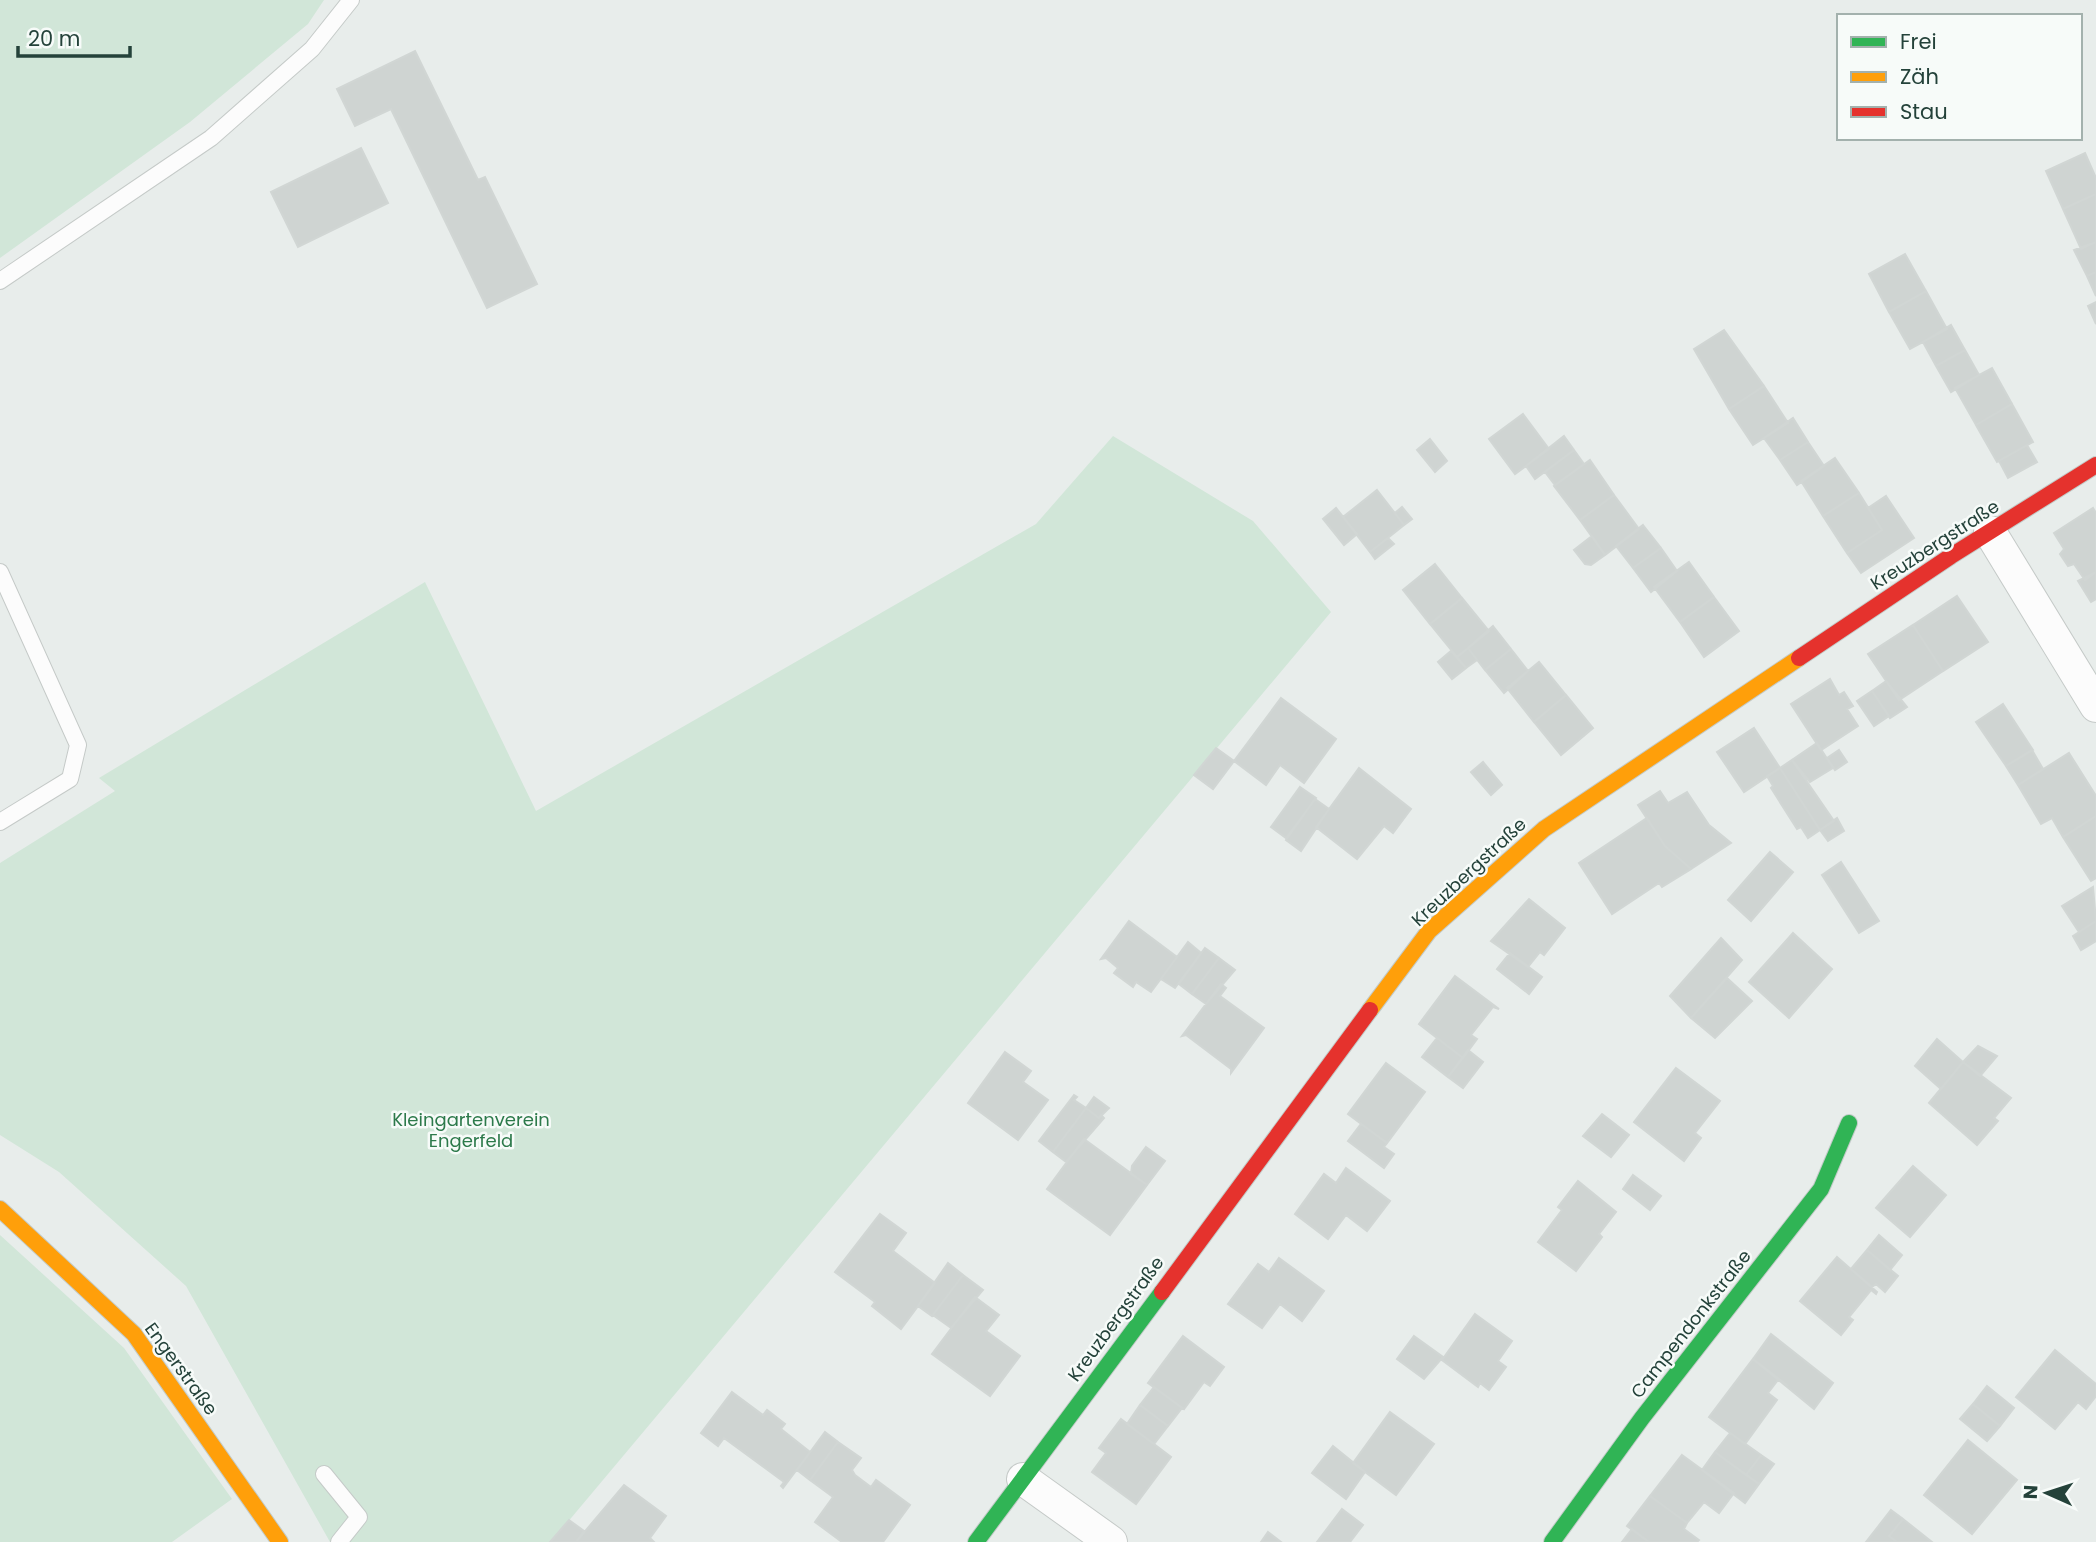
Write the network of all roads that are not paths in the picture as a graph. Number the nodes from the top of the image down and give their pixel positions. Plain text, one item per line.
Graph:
1 (351, 0) edge
2 (0, 281) edge
3 (2096, 465) edge
4 (1990, 532) junction
5 (0, 572) edge
6 (2096, 706) edge
7 (0, 822) edge
8 (1849, 1123) dead end
9 (0, 1209) edge
10 (324, 1474) dead end
11 (1023, 1479) junction
12 (280, 1542) edge
13 (339, 1542) edge
14 (976, 1542) edge
15 (1111, 1542) edge
16 (1552, 1542) edge

1 - 2 lane
3 - 4 street, Kreuzbergstraße
4 - 6 street
4 - 11 street, Kreuzbergstraße
5 - 7 lane
8 - 16 street, Campendonkstraße
9 - 12 street, Engerstraße
10 - 13 lane
11 - 14 street, Kreuzbergstraße
11 - 15 street

